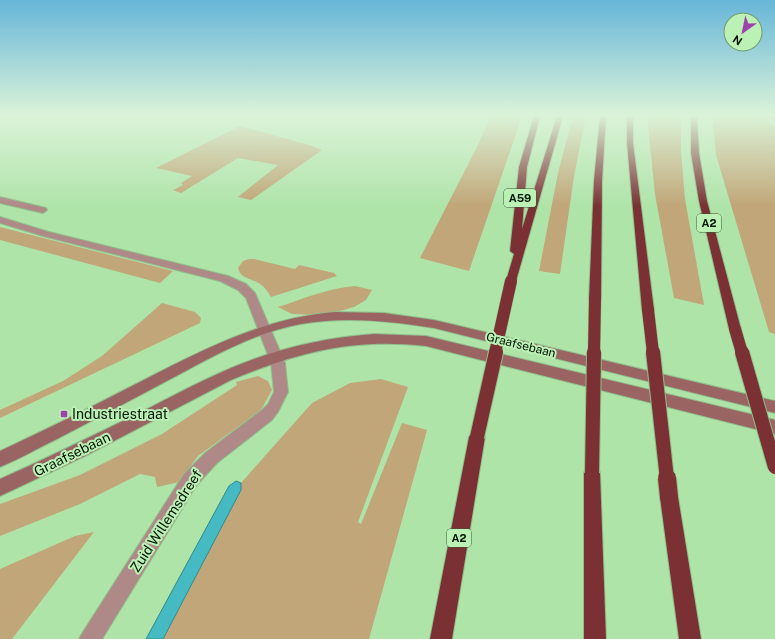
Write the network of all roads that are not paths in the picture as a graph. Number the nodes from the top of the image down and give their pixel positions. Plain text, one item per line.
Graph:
1 (529, 146) edge
2 (551, 146) edge
3 (601, 146) edge
4 (630, 146) edge
5 (695, 146) edge
6 (0, 200) edge
7 (43, 210) dead end
8 (0, 220) edge
9 (512, 281) junction
10 (264, 330) junction
11 (274, 356) junction
12 (775, 407) edge
13 (775, 427) edge
14 (0, 459) edge
15 (775, 467) edge
16 (0, 488) edge
17 (90, 639) edge
18 (441, 639) edge
19 (595, 639) edge
20 (690, 639) edge

1 - 9 highway, A59
2 - 9 highway, A2
3 - 19 highway, bridge
4 - 20 highway, bridge
5 - 15 highway, A2, bridge
6 - 7 street
8 - 10 street
9 - 18 highway, A2, bridge
10 - 11 street
10 - 12 main road, Graafsebaan
10 - 14 main road, Graafsebaan
11 - 13 main road, Graafsebaan
11 - 16 main road, Graafsebaan
11 - 17 street, Zuid Willemsdreef

